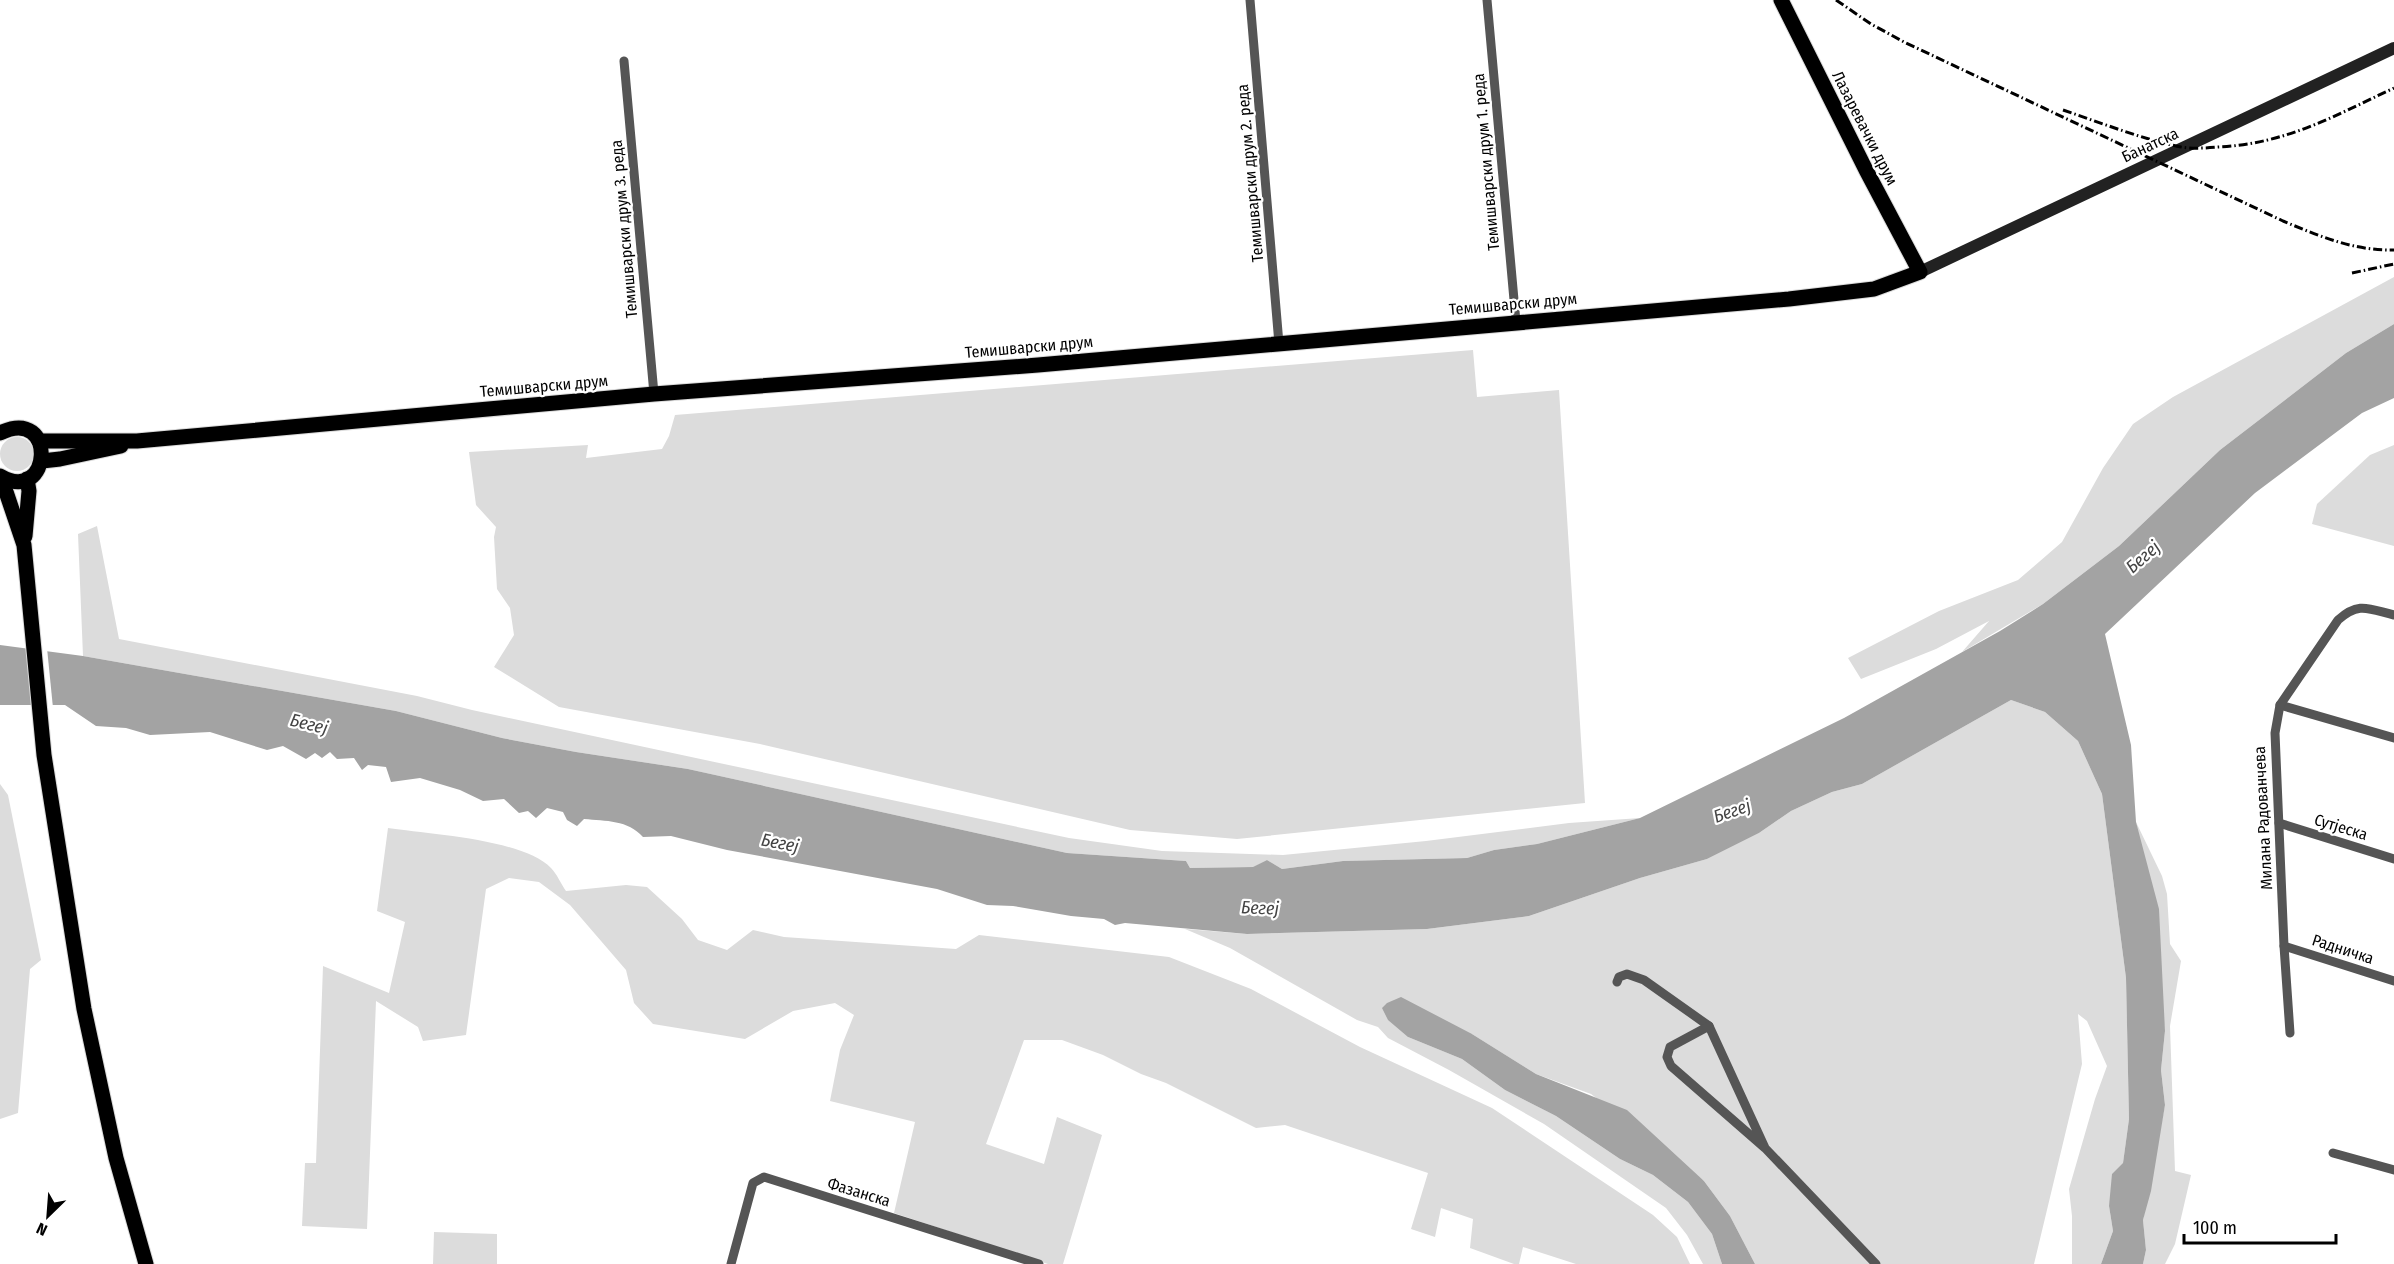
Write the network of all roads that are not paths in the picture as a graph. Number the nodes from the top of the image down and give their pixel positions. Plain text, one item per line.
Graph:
1 (1250, 0) edge
2 (1487, 0) edge
3 (1781, 0) edge
4 (2394, 48) edge
5 (624, 61) dead end
6 (1920, 272) junction
7 (1516, 322) junction
8 (1279, 344) junction
9 (654, 394) junction
10 (0, 433) edge
11 (39, 441) junction
12 (137, 441) junction
13 (42, 461) junction
14 (1, 476) edge
15 (27, 479) junction
16 (24, 545) junction
17 (2394, 615) edge
18 (2280, 705) junction
19 (2394, 738) edge
20 (2279, 823) junction
21 (2394, 860) edge
22 (2284, 946) junction
23 (2394, 981) edge
24 (1617, 982) dead end
25 (1709, 1026) junction
26 (2290, 1033) dead end
27 (1765, 1148) junction
28 (2333, 1154) dead end
29 (2394, 1170) edge
30 (146, 1264) edge
31 (731, 1264) edge
32 (1039, 1264) edge
33 (1876, 1264) edge

1 - 8 street, Темишварски друм 2. реда
2 - 7 street, Темишварски друм 1. реда
3 - 6 main road, Лазаревачки друм
4 - 6 main road, Банатска
5 - 9 street, Темишварски друм 3. реда
6 - 7 main road, Темишварски друм
7 - 8 main road, Темишварски друм
8 - 9 main road, Темишварски друм
9 - 12 main road, Темишварски друм
10 - 11 main road
11 - 12 main road, Темишварски друм
11 - 13 main road
12 - 13 main road, Темишварски друм
13 - 15 main road
14 - 15 main road
14 - 16 main road
15 - 16 main road
16 - 30 main road
17 - 18 street, Милана Радованчева
18 - 19 street
18 - 20 street, Милана Радованчева
20 - 21 street, Сутјеска
20 - 22 street, Милана Радованчева
22 - 23 street, Радничка
22 - 26 street, Милана Радованчева
24 - 25 street
25 - 27 street
25 - 27 street
27 - 33 street
28 - 29 street
31 - 32 street, Фазанска

